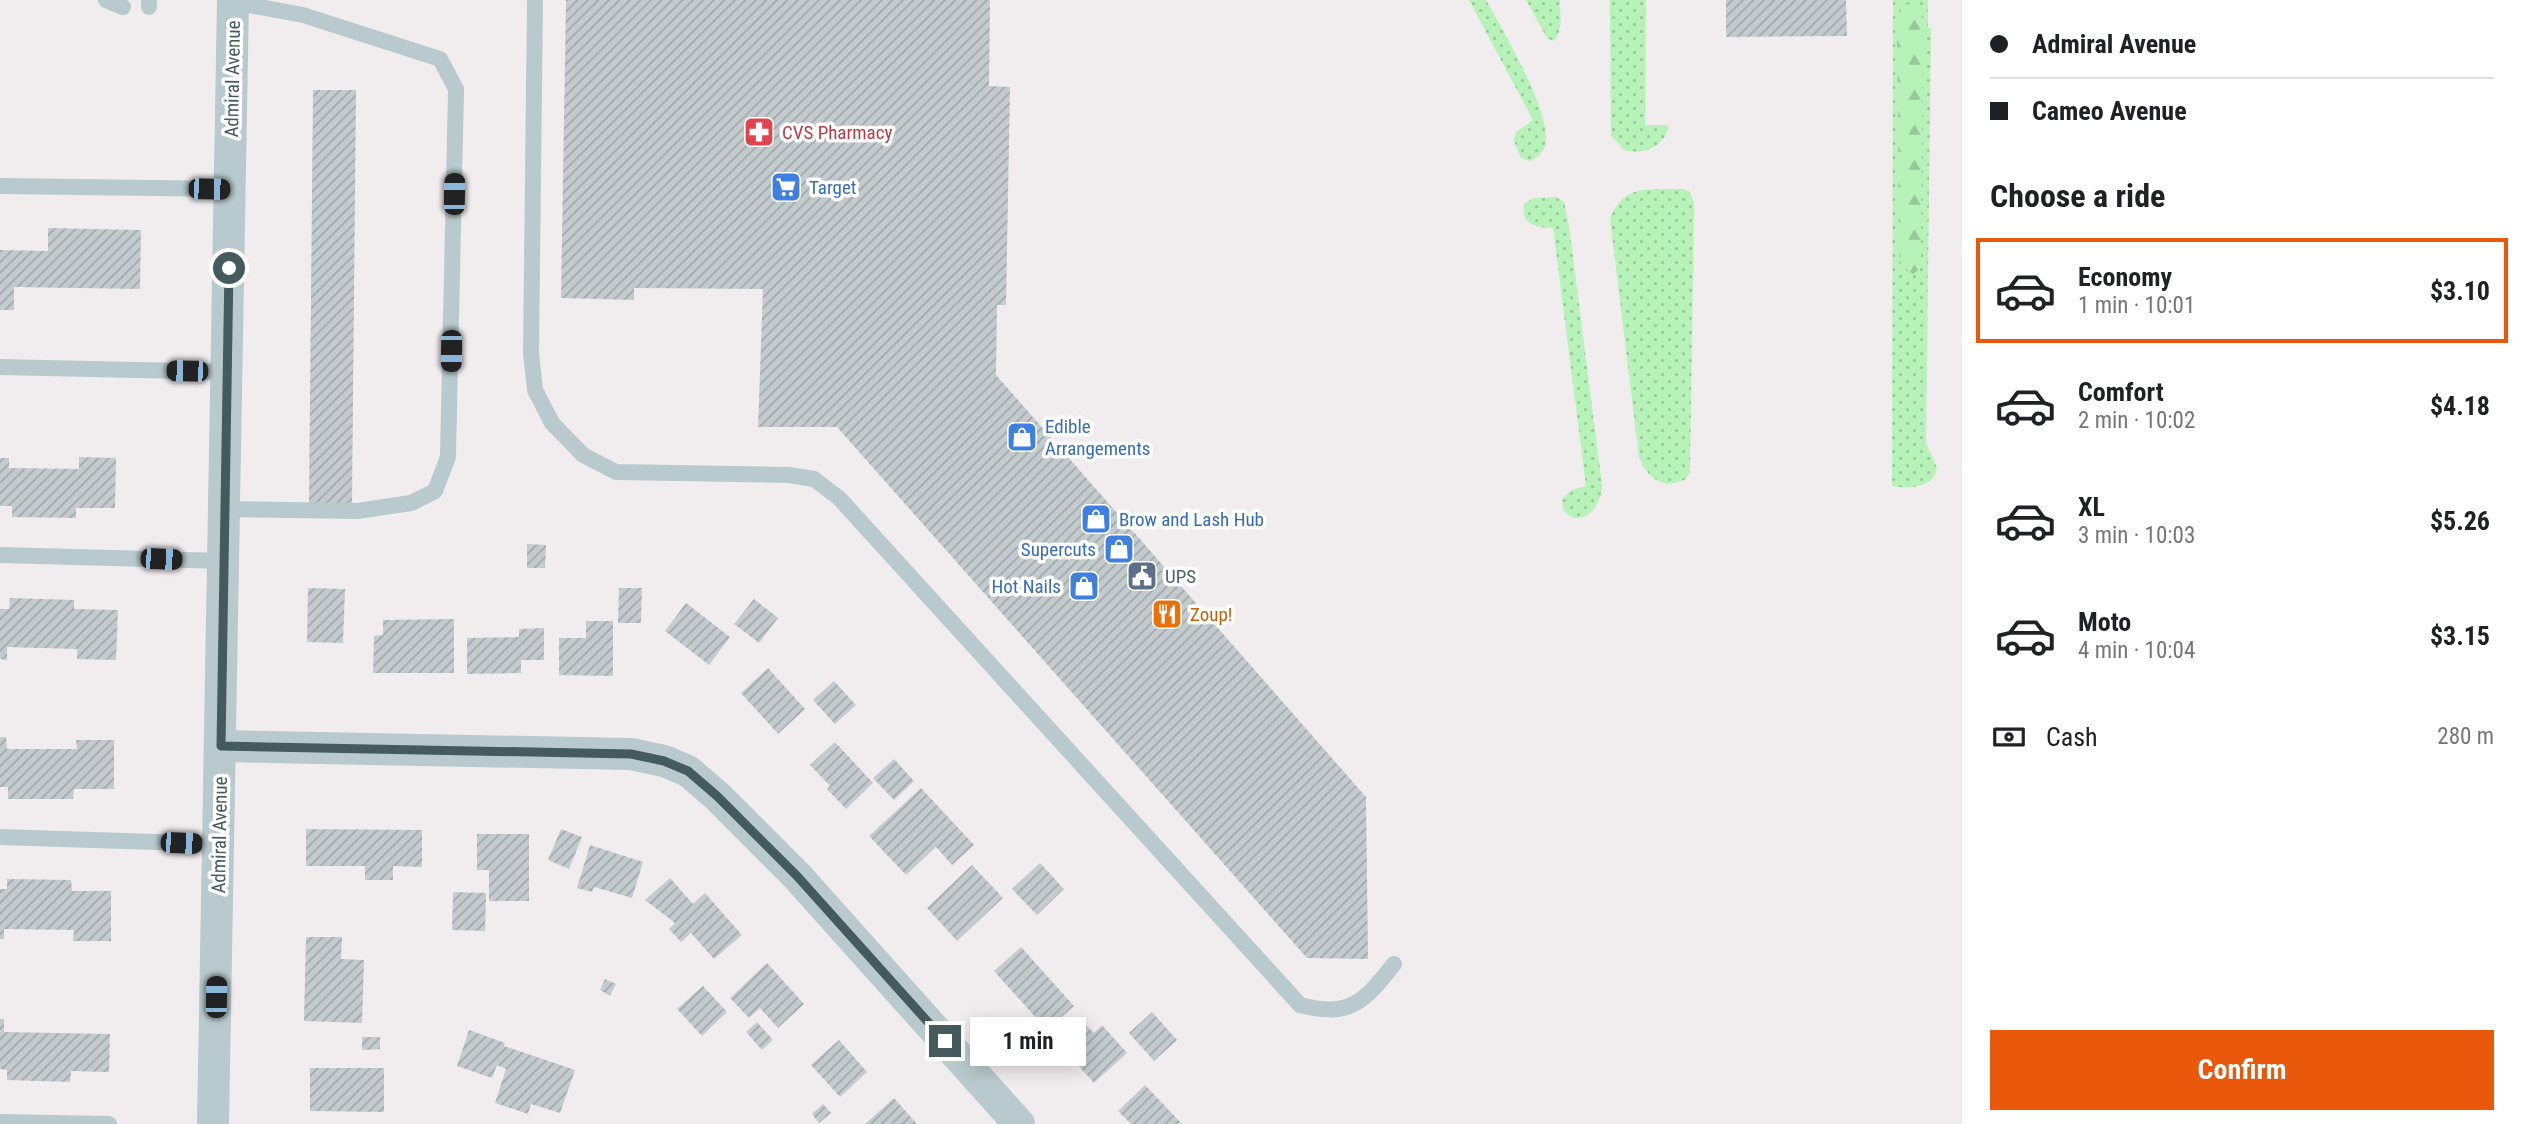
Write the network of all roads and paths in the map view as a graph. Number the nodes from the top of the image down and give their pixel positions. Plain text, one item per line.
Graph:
1 (106, 0) edge
2 (535, 0) edge
3 (233, 1) edge
4 (122, 7) dead end
5 (0, 186) edge
6 (230, 189) junction
7 (0, 367) edge
8 (227, 372) junction
9 (225, 509) junction
10 (0, 555) edge
11 (224, 561) junction
12 (221, 746) junction
13 (0, 837) edge
14 (219, 844) junction
15 (1394, 964) dead end
16 (0, 1122) edge
17 (109, 1124) edge
18 (213, 1124) edge
19 (1018, 1124) edge

1 - 4 lane
2 - 15 lane
3 - 6 street, Admiral Avenue
3 - 9 lane
5 - 6 lane
6 - 8 street, Admiral Avenue
7 - 8 lane
8 - 9 street, Admiral Avenue
9 - 11 street, Admiral Avenue
10 - 11 lane
11 - 12 street, Admiral Avenue
12 - 14 street, Admiral Avenue
12 - 19 street
13 - 14 lane
14 - 18 street, Admiral Avenue
16 - 17 lane

